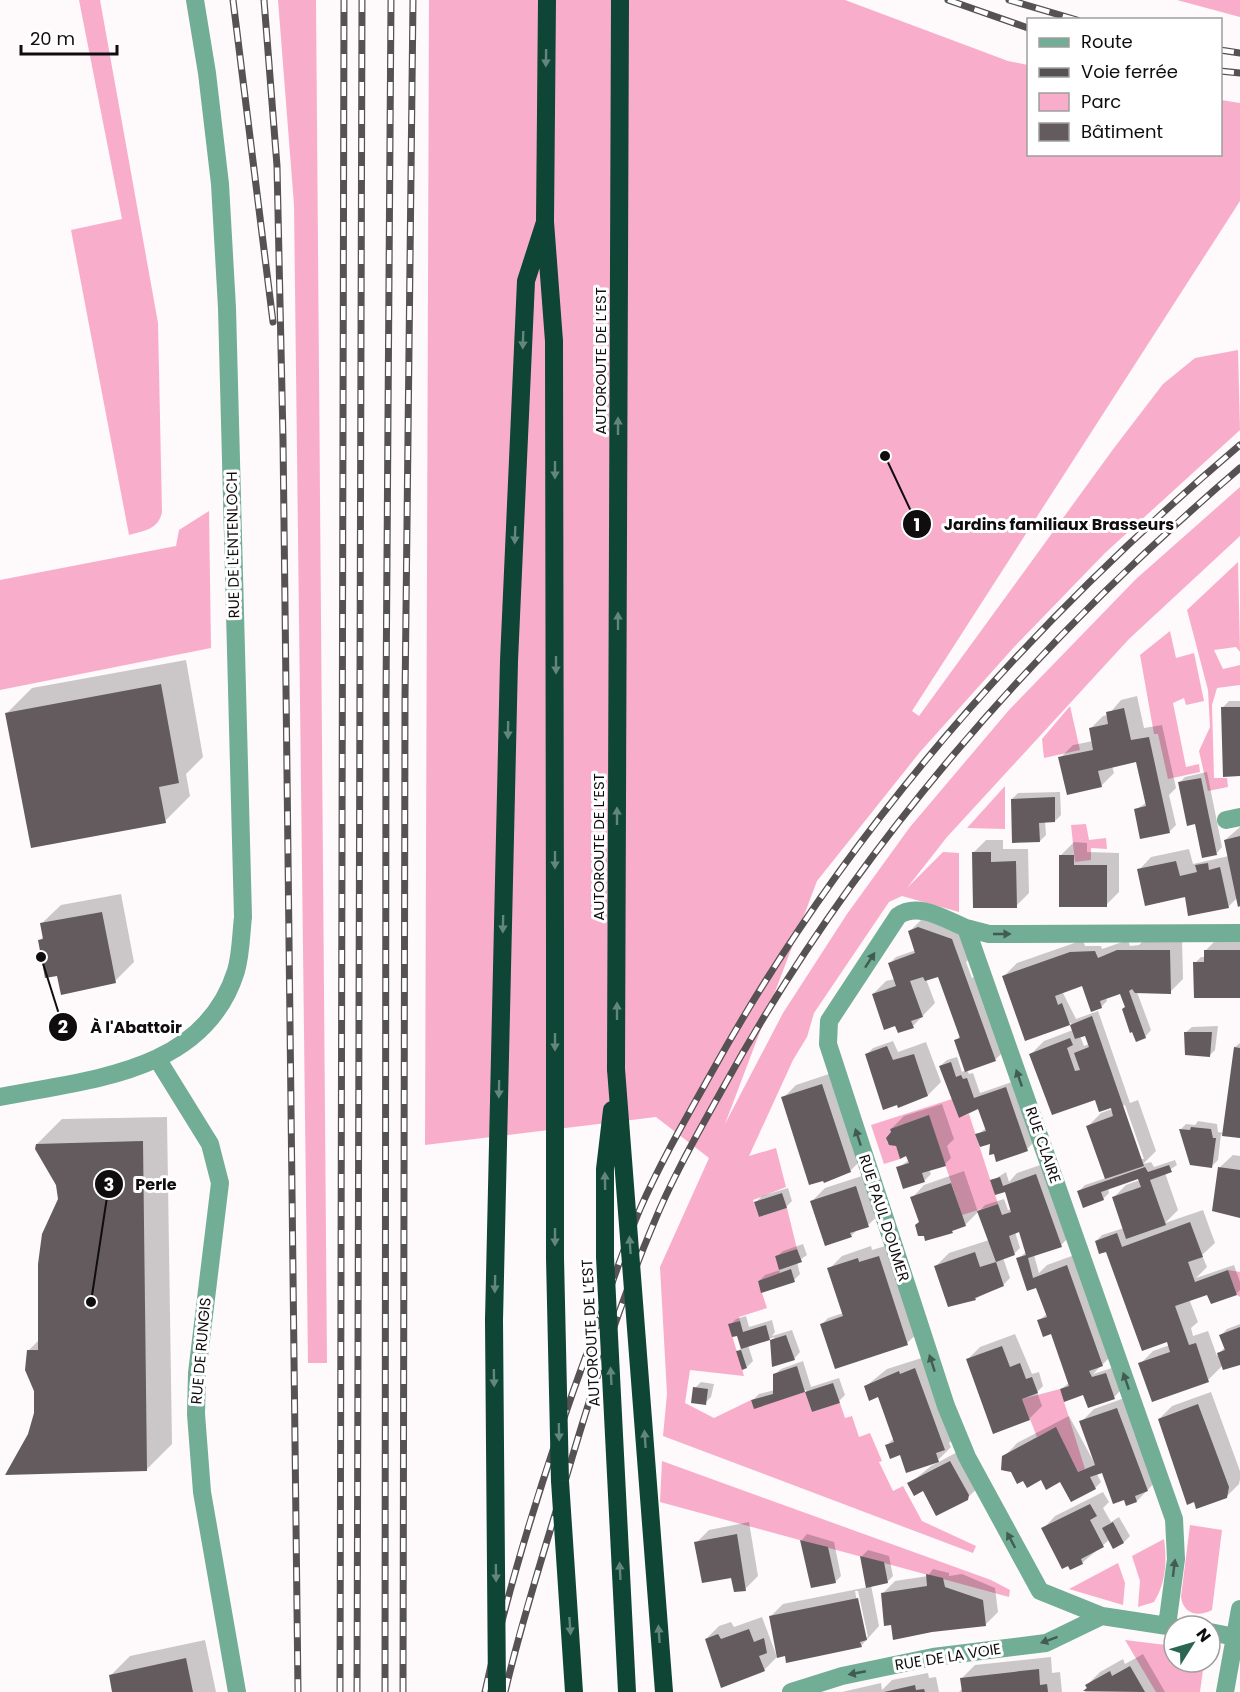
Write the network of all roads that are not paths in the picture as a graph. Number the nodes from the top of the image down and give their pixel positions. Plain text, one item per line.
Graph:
1 (195, 0) edge
2 (547, 0) edge
3 (620, 0) edge
4 (545, 222) junction
5 (966, 928) junction
6 (1240, 933) edge
7 (158, 1060) junction
8 (616, 1069) junction
9 (0, 1097) edge
10 (1240, 1609) edge
11 (1171, 1614) edge
12 (1102, 1616) junction
13 (1162, 1625) edge
14 (1222, 1634) edge
15 (1235, 1637) junction
16 (237, 1692) edge
17 (498, 1692) edge
18 (574, 1692) edge
19 (627, 1692) edge
20 (664, 1692) edge
21 (791, 1692) edge
22 (1225, 1692) edge

1 - 7 street, RUE DE L'ENTENLOCH
2 -> 4 highway
8 -> 3 highway, AUTOROUTE DE L’EST
4 -> 17 highway, bridge
4 -> 18 highway, bridge
5 -> 6 street
11 -> 5 street, RUE CLAIRE
12 -> 5 street, RUE PAUL DOUMER
7 - 9 street, RUE DE L'ENTENLOCH
7 - 16 street, RUE DE RUNGIS
19 -> 8 highway, AUTOROUTE DE L’EST, bridge
20 -> 8 highway, bridge
10 - 15 street
12 - 13 street
12 -> 21 street, RUE DE LA VOIE
14 - 15 street
15 - 22 street

